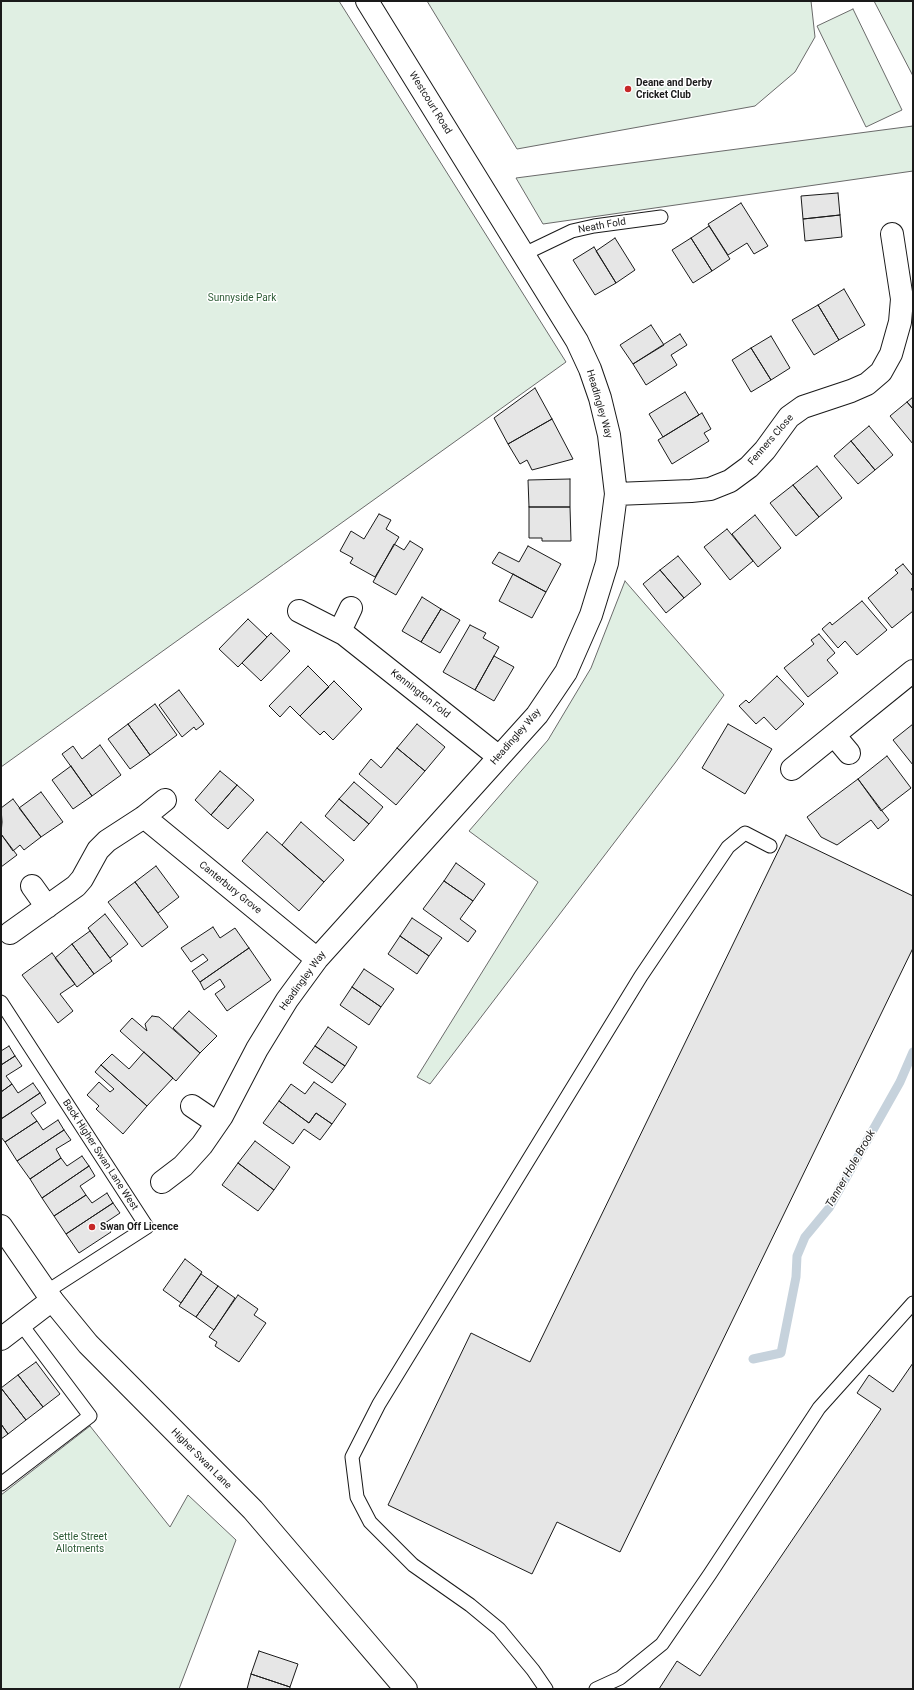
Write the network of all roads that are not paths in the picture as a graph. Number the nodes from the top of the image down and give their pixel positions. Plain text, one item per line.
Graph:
1 (367, 1) edge
2 (494, 205) joint
3 (661, 217) dead end
4 (892, 234) dead end
5 (524, 254) junction
6 (907, 286) edge
7 (616, 494) junction
8 (351, 608) dead end
9 (300, 611) dead end
10 (340, 631) junction
11 (913, 671) edge
12 (834, 735) junction
13 (849, 753) dead end
14 (499, 757) junction
15 (792, 769) dead end
16 (165, 800) dead end
17 (144, 817) junction
18 (770, 846) dead end
19 (32, 886) dead end
20 (47, 907) junction
21 (10, 933) dead end
22 (316, 959) junction
23 (1, 1002) edge
24 (192, 1106) dead end
25 (217, 1124) junction
26 (162, 1182) dead end
27 (1, 1226) edge
28 (49, 1296) junction
29 (913, 1303) edge
30 (21, 1324) junction
31 (1, 1339) edge
32 (1, 1484) edge
33 (406, 1689) edge
34 (546, 1689) edge
35 (596, 1689) edge

1 - 2 street, Westcourt Road
2 - 5 street, Headingley Way
3 - 5 lane, Neath Fold
4 - 6 street, Fenners Close
5 - 7 street, Headingley Way
6 - 7 street, Fenners Close
7 - 14 street, Headingley Way
8 - 10 street
9 - 10 street, Kennington Fold
10 - 14 street, Kennington Fold
11 - 12 street
12 - 13 street
12 - 15 street
14 - 22 street, Headingley Way
16 - 17 street
17 - 20 street
17 - 22 street, Canterbury Grove
18 - 34 lane
19 - 20 street
20 - 21 street
22 - 25 street, Headingley Way
23 - 28 lane, Back Higher Swan Lane West
24 - 25 street
25 - 26 street, Headingley Way
27 - 28 street, Higher Swan Lane
28 - 30 street
28 - 33 street, Higher Swan Lane
29 - 35 lane
30 - 31 street
30 - 32 lane

